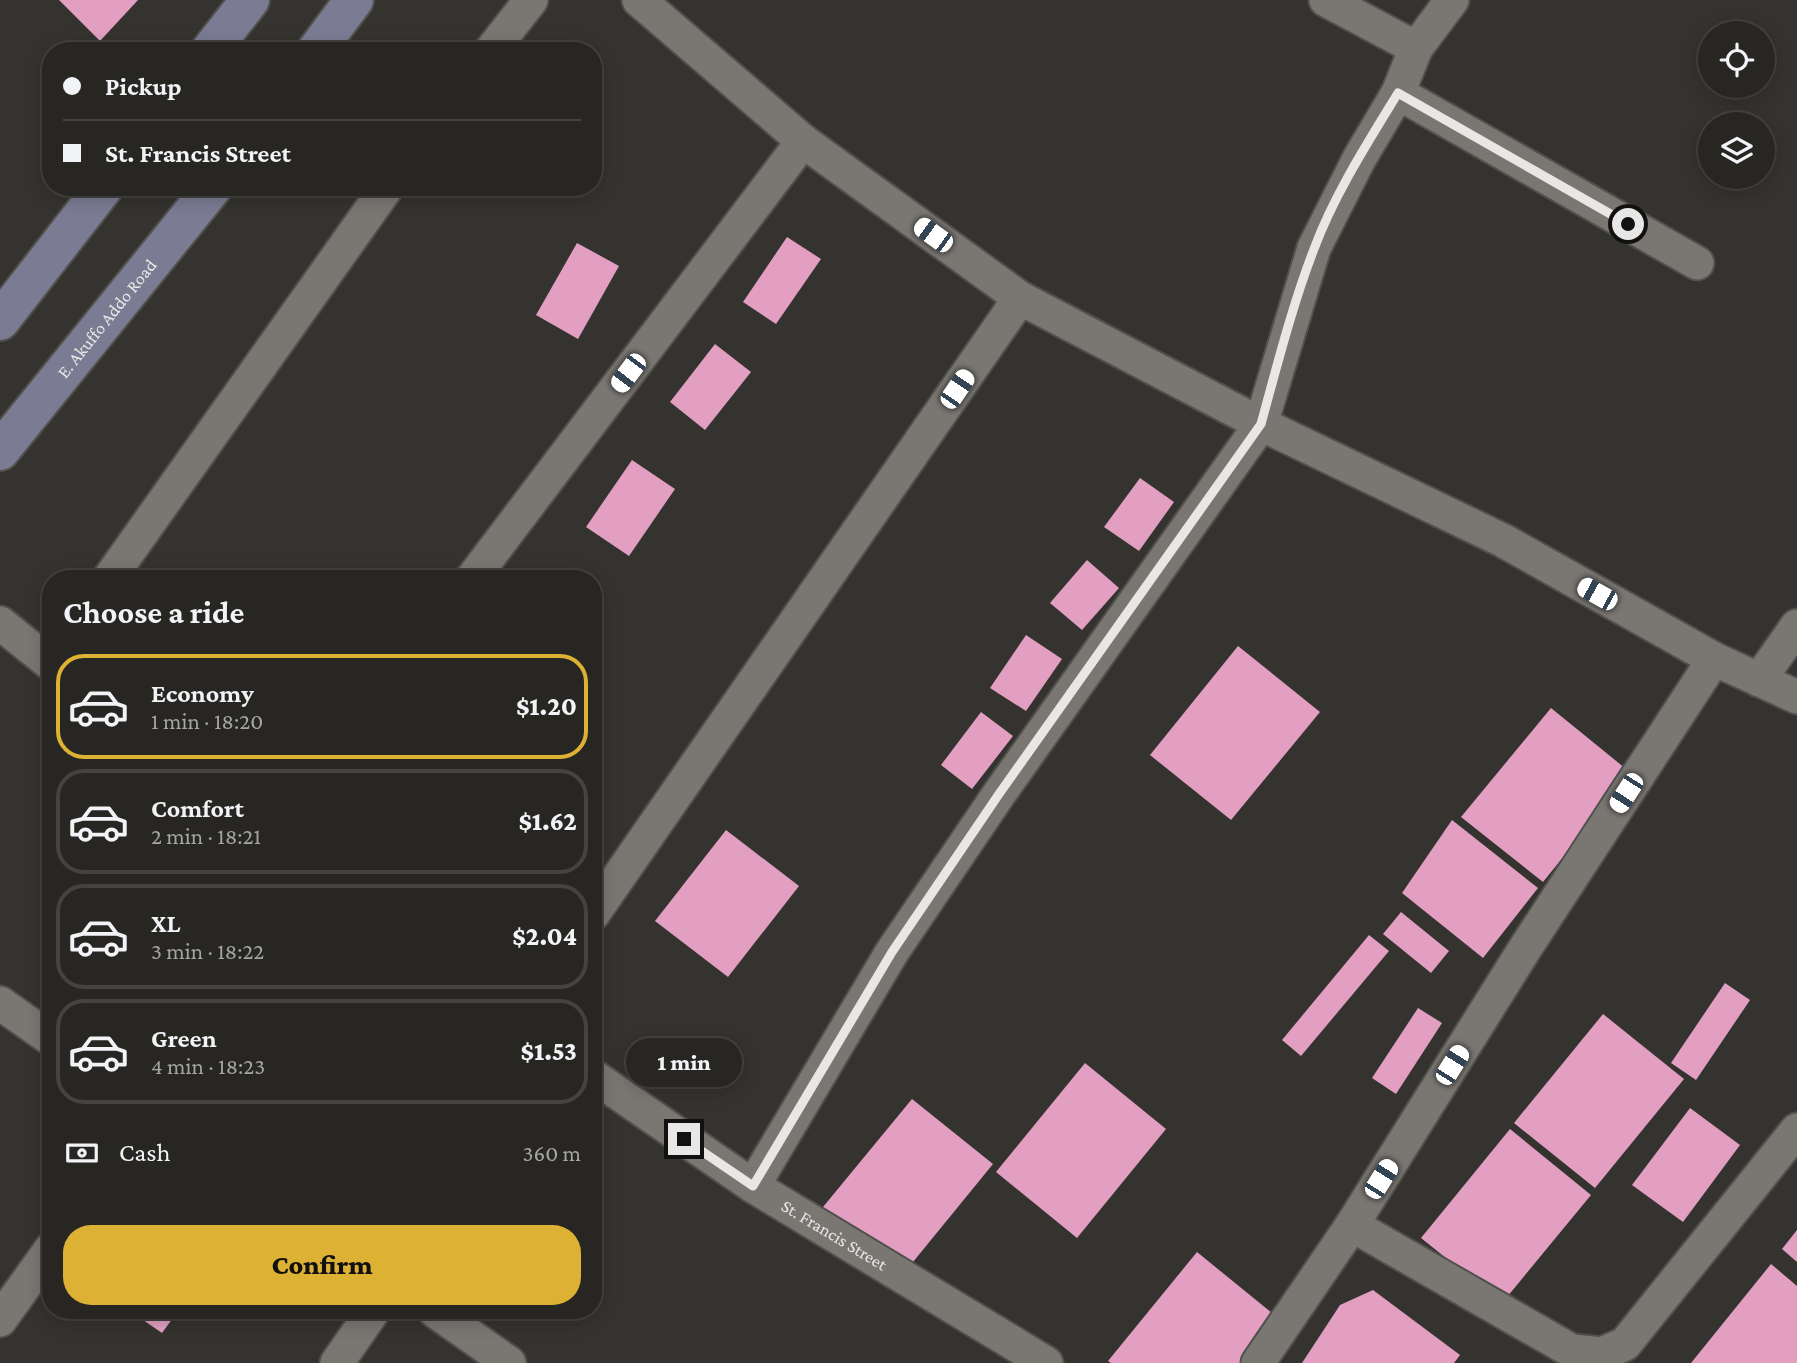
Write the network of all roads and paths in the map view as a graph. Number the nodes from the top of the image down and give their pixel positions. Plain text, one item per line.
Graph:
1 (250, 0) edge
2 (354, 0) edge
3 (531, 0) edge
4 (639, 0) edge
5 (1326, 0) edge
6 (1452, 0) edge
7 (217, 42) edge
8 (323, 42) edge
9 (498, 42) edge
10 (1416, 48) junction
11 (1398, 93) junction
12 (803, 141) junction
13 (97, 196) edge
14 (206, 196) edge
15 (381, 196) edge
16 (1697, 263) dead end
17 (1020, 298) junction
18 (0, 321) edge
19 (1261, 424) junction
20 (0, 451) edge
21 (115, 570) edge
22 (479, 570) edge
23 (0, 623) edge
24 (1797, 626) edge
25 (42, 656) edge
26 (1714, 659) junction
27 (1759, 680) junction
28 (1797, 697) edge
29 (602, 901) edge
30 (0, 1003) edge
31 (42, 1033) edge
32 (602, 1082) edge
33 (1797, 1129) edge
34 (753, 1186) junction
35 (1352, 1225) junction
36 (42, 1262) edge
37 (367, 1319) edge
38 (446, 1319) edge
39 (0, 1320) edge
40 (337, 1363) edge
41 (509, 1363) edge
42 (1046, 1363) edge
43 (1258, 1363) edge

1 - 7 main road
2 - 8 main road
3 - 9 street
4 - 12 street
5 - 10 street
6 - 10 street
10 - 11 street
11 - 16 street
11 - 19 street
12 - 17 street
12 - 22 street
13 - 18 main road
14 - 20 main road, E. Akuffo Addo Road
15 - 21 street
17 - 19 street
17 - 29 street
19 - 26 street
19 - 34 street
23 - 25 street
24 - 27 street
26 - 27 street
26 - 35 street
27 - 28 street
30 - 31 street
32 - 34 street, St. Francis Street
33 - 35 street
34 - 42 street, St. Francis Street
35 - 43 street
36 - 39 street
37 - 40 street
38 - 41 street

